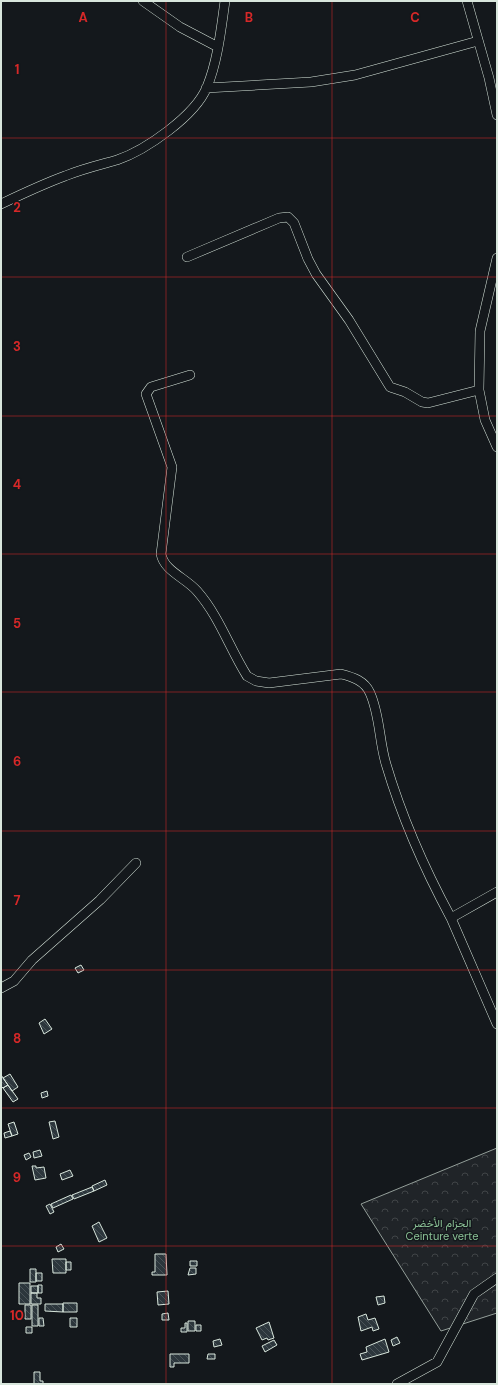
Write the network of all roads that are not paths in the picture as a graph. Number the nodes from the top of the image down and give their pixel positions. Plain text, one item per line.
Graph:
1 (143, 1) edge
2 (225, 1) edge
3 (467, 1) edge
4 (478, 41) junction
5 (218, 47) junction
6 (206, 88) junction
7 (497, 114) edge
8 (1, 204) edge
9 (187, 257) dead end
10 (497, 258) edge
11 (190, 375) dead end
12 (479, 390) junction
13 (497, 447) edge
14 (136, 863) dead end
15 (497, 892) edge
16 (451, 918) junction
17 (1, 988) edge
18 (497, 1024) edge
19 (497, 1278) edge
20 (397, 1384) edge

1 - 5 street
2 - 5 street
3 - 4 street
4 - 6 street
4 - 7 street
5 - 6 street
6 - 8 street
9 - 12 street
10 - 12 street
11 - 16 street
12 - 13 street
14 - 17 street
15 - 16 street
16 - 18 street
19 - 20 street

